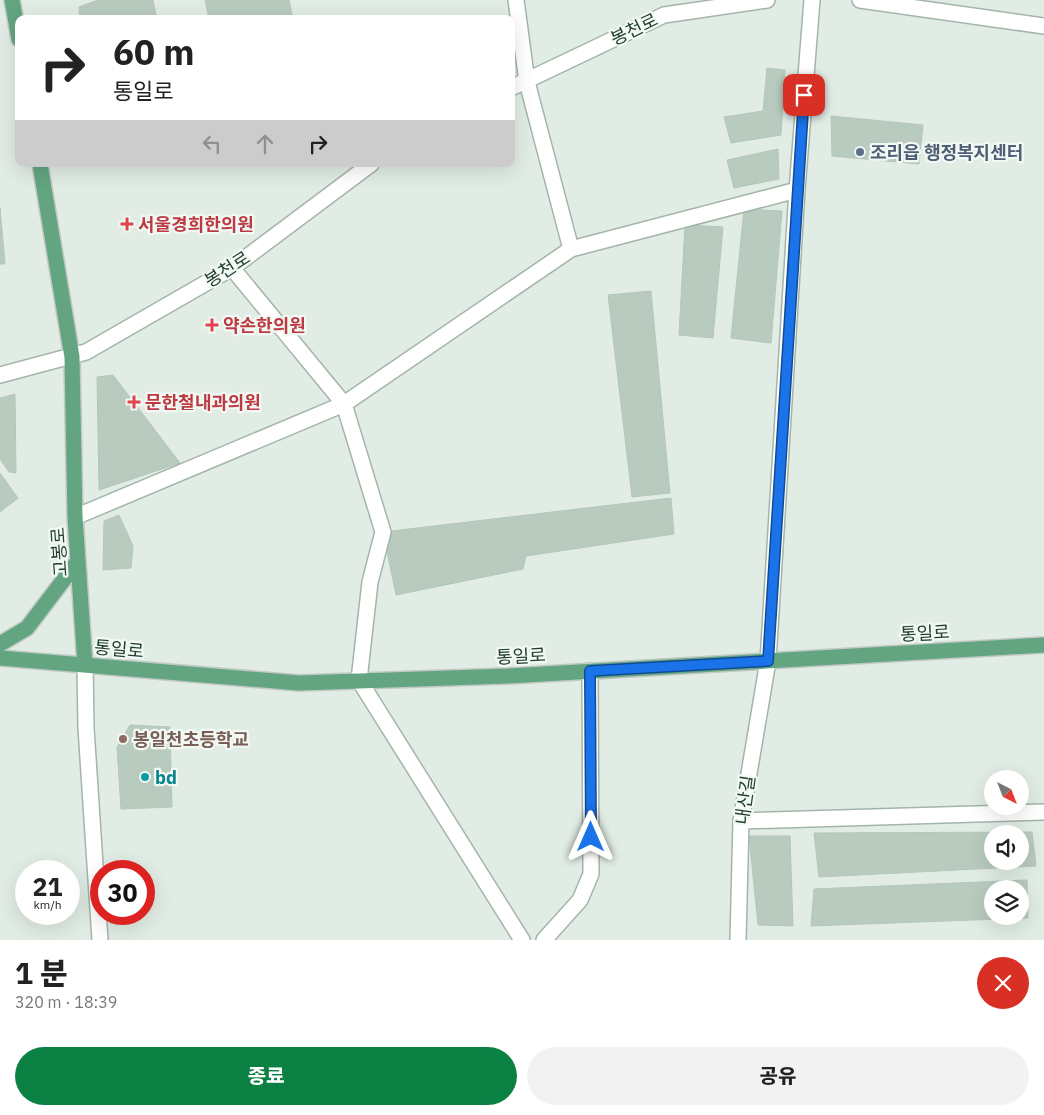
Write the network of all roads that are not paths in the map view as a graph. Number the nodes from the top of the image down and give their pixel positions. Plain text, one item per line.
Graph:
1 (12, 0) edge
2 (516, 0) edge
3 (767, 0) edge
4 (812, 0) edge
5 (860, 0) edge
6 (15, 17) edge
7 (1044, 26) edge
8 (527, 82) junction
9 (515, 86) edge
10 (40, 167) edge
11 (367, 167) edge
12 (797, 190) junction
13 (571, 249) junction
14 (232, 268) junction
15 (72, 357) junction
16 (0, 375) edge
17 (344, 404) junction
18 (75, 517) junction
19 (78, 561) junction
20 (0, 644) edge
21 (1044, 645) edge
22 (0, 658) edge
23 (768, 661) junction
24 (85, 665) junction
25 (590, 671) junction
26 (359, 680) junction
27 (1044, 812) edge
28 (741, 821) junction
29 (100, 940) edge
30 (522, 940) edge
31 (544, 940) edge
32 (738, 940) edge

1 - 6 main road
2 - 8 street
3 - 8 street, 봉천로
4 - 12 street, 내산길
5 - 7 street
8 - 9 street, 봉천로
8 - 13 street
10 - 15 main road, 고봉로
11 - 14 street, 봉천로
12 - 13 street
12 - 23 street, 내산길
13 - 17 street
14 - 15 street, 봉천로
14 - 17 street
15 - 16 street, 봉천로
15 - 18 main road, 고봉로
17 - 18 street
17 - 26 street
18 - 19 main road, 고봉로
19 - 20 main road
19 - 24 main road, 고봉로
21 - 23 main road, 통일로
22 - 24 main road, 통일로
23 - 25 main road, 통일로
23 - 28 street, 내산길
24 - 26 main road, 통일로
24 - 29 street, 고봉로
25 - 26 main road, 통일로
25 - 31 street
26 - 30 street
27 - 28 street
28 - 32 street, 내산길

